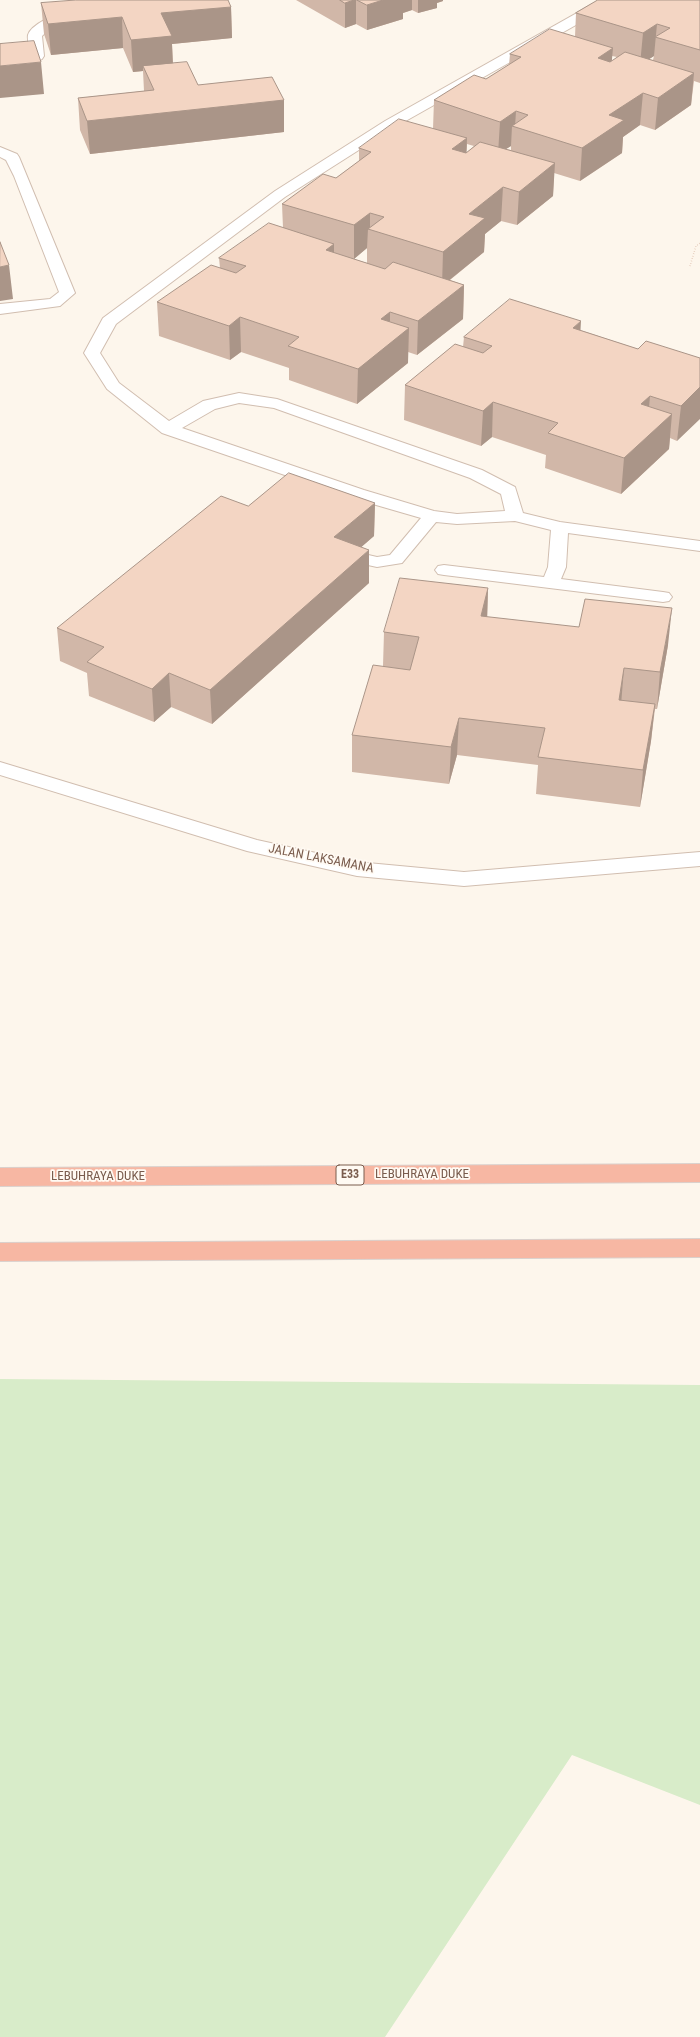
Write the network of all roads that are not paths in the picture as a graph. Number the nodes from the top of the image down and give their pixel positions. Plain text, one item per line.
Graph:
1 (610, 0) edge
2 (79, 12) edge
3 (0, 70) edge
4 (0, 151) edge
5 (0, 309) edge
6 (168, 429) junction
7 (296, 471) junction
8 (281, 486) edge
9 (432, 516) junction
10 (514, 516) junction
11 (560, 528) junction
12 (700, 546) edge
13 (352, 556) edge
14 (444, 570) dead end
15 (550, 583) junction
16 (662, 597) dead end
17 (0, 768) edge
18 (700, 859) edge
19 (700, 1173) edge
20 (0, 1178) edge
21 (700, 1248) edge
22 (0, 1252) edge

1 - 6 street
2 - 3 street
4 - 5 street
6 - 7 street
6 - 10 street
7 - 8 street
7 - 9 street
9 - 10 street
9 - 13 street
10 - 11 street
11 - 12 street
11 - 15 street
14 - 15 street
15 - 16 street
17 - 18 street, JALAN LAKSAMANA
19 - 20 highway, LEBUHRAYA DUKE / E33
21 - 22 highway

